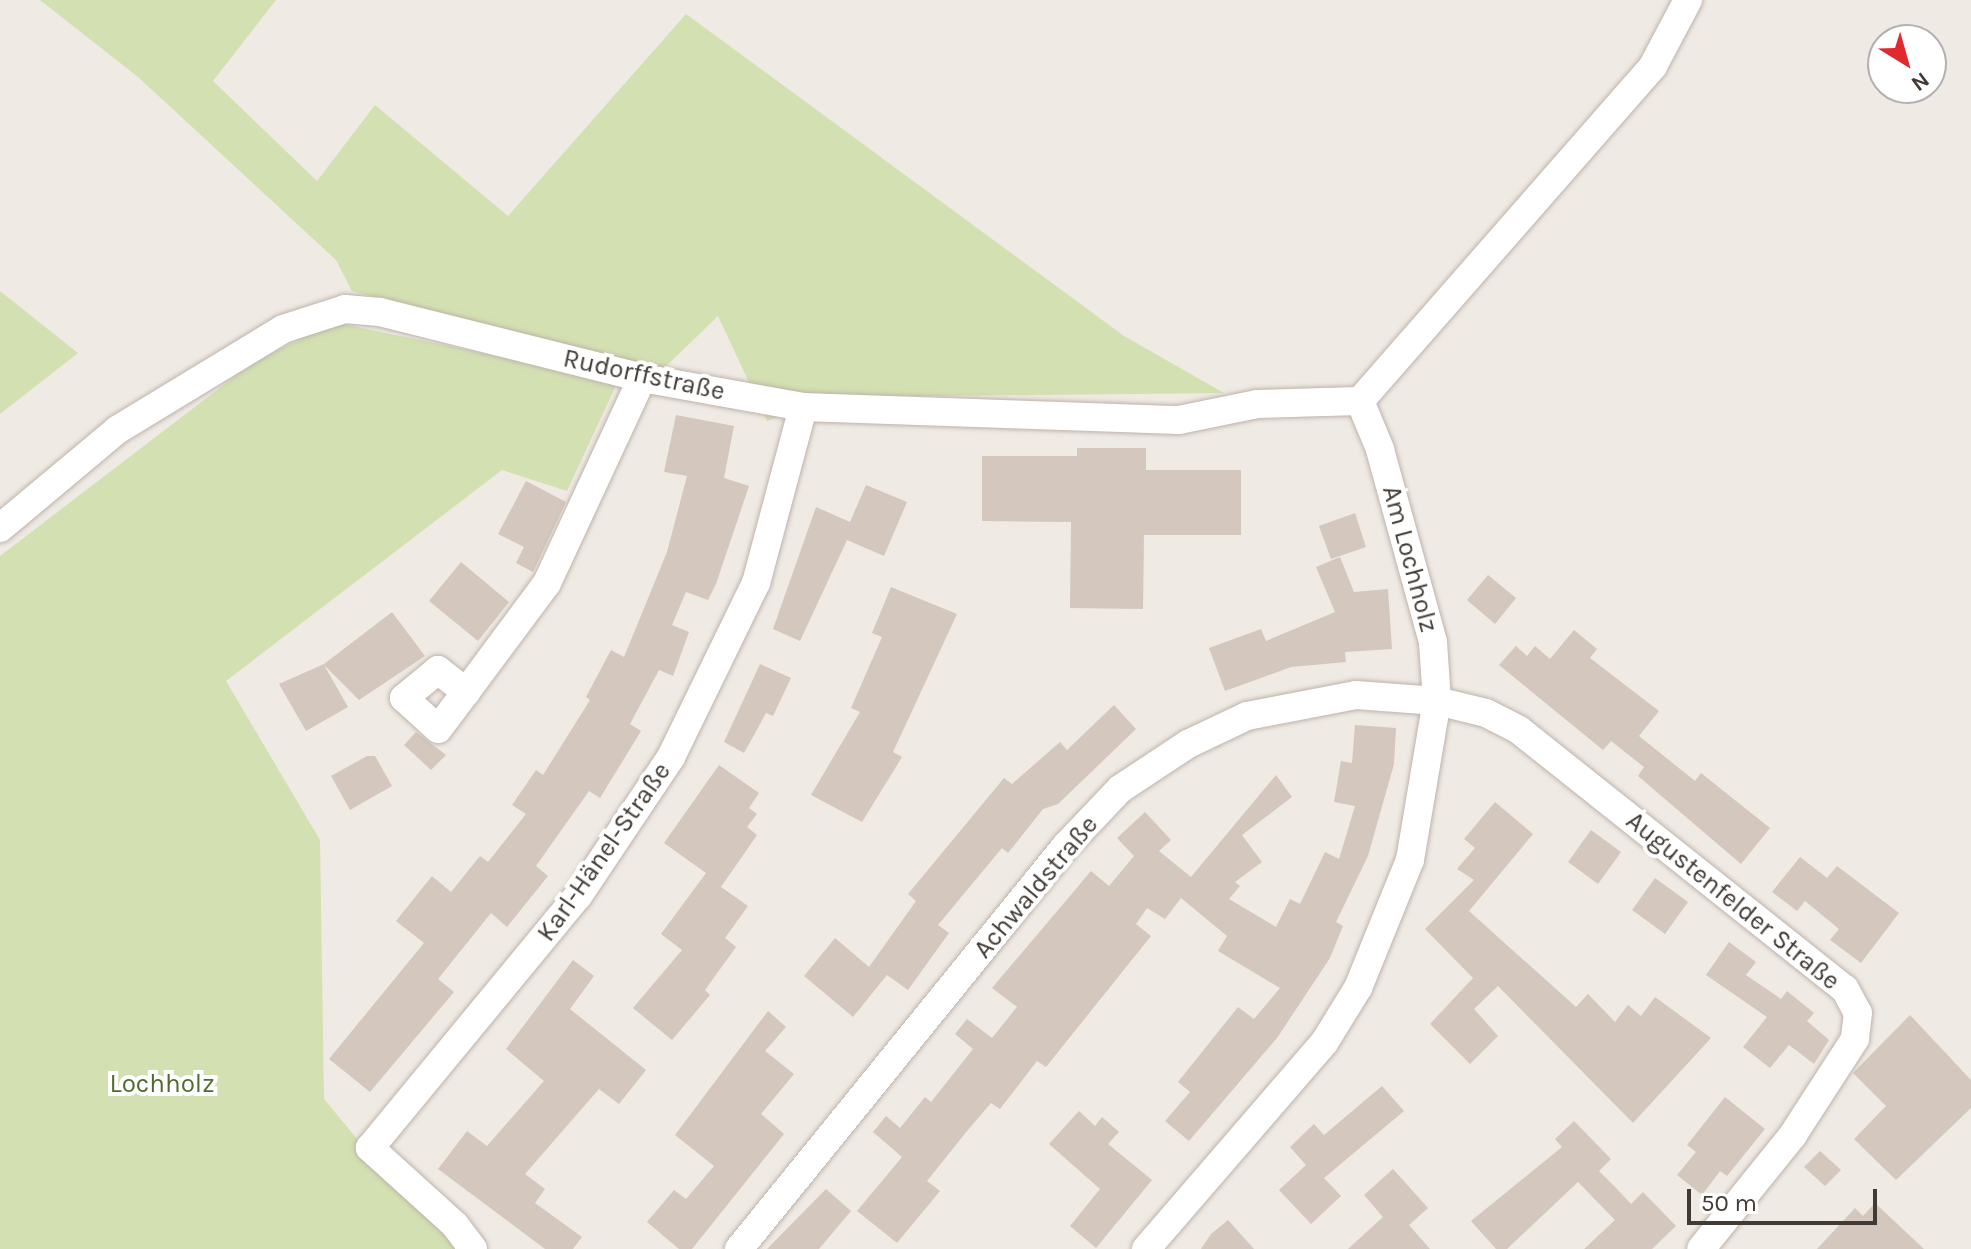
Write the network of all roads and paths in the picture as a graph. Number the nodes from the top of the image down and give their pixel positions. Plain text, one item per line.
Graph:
1 (1688, 0) edge
2 (642, 378) junction
3 (1360, 401) junction
4 (803, 407) junction
5 (0, 528) edge
6 (466, 692) dead end
7 (1437, 701) junction
8 (455, 1225) junction
9 (473, 1249) edge
10 (494, 1249) edge
11 (739, 1249) edge
12 (1146, 1249) edge
13 (1701, 1249) edge

1 - 3 street
2 - 4 street, Rudorffstraße
2 - 5 street, Rudorffstraße
2 - 6 street
3 - 4 street, Rudorffstraße
3 - 7 street, Am Lochholz
4 - 8 street, Karl-Hänel-Straße
7 - 11 street, Achwaldstraße
7 - 12 street, Am Lochholz
7 - 13 street, Augustenfelder Straße
8 - 9 street, Karl-Hänel-Straße
8 - 10 street, Karl-Hänel-Straße

